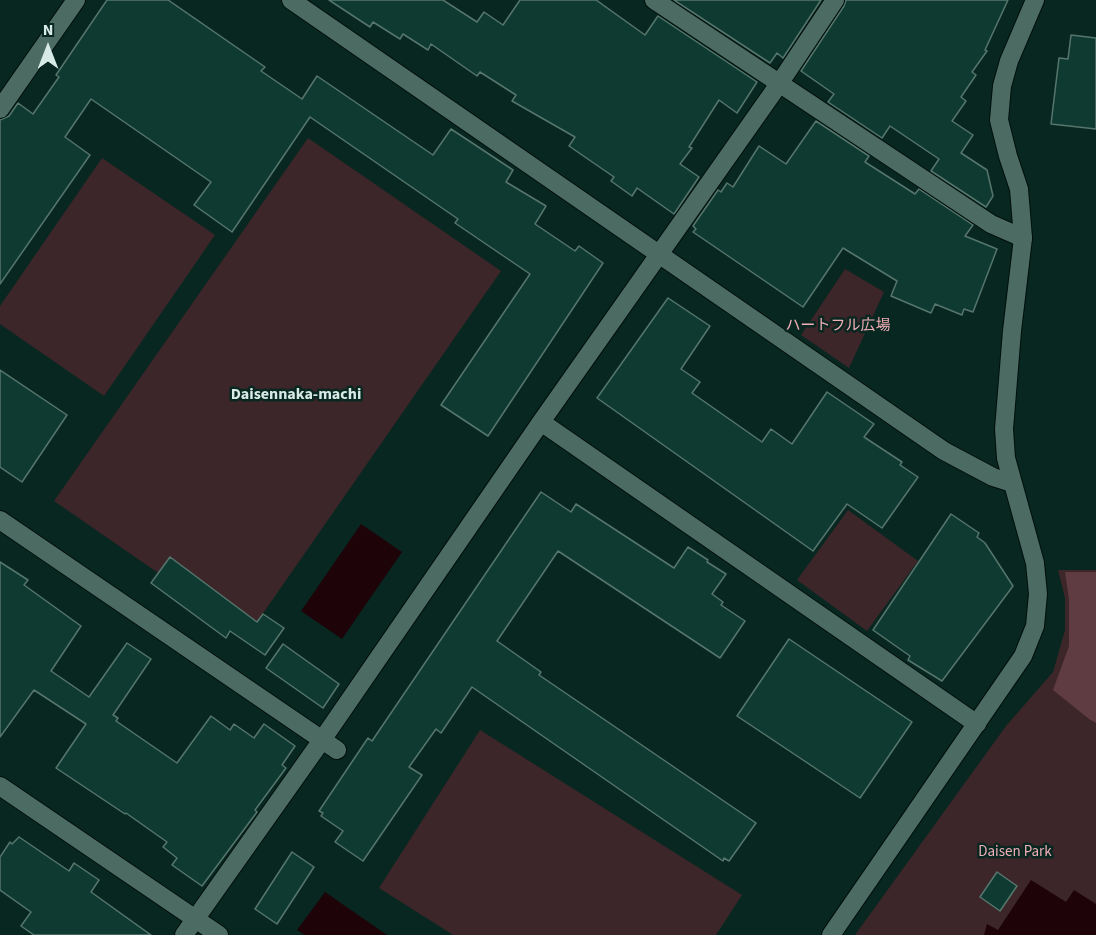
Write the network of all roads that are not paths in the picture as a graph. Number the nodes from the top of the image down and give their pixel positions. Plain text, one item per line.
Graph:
1 (76, 0) edge
2 (654, 0) edge
3 (835, 0) edge
4 (1035, 0) edge
5 (300, 2) edge
6 (779, 84) junction
7 (0, 109) edge
8 (1023, 238) junction
9 (660, 253) junction
10 (541, 422) junction
11 (1012, 483) junction
12 (0, 520) edge
13 (976, 724) junction
14 (322, 740) junction
15 (337, 750) dead end
16 (0, 786) edge
17 (195, 918) junction
18 (184, 935) edge
19 (219, 935) edge
20 (831, 935) edge

1 - 7 street
2 - 6 street
3 - 6 street
4 - 8 street
5 - 9 street
6 - 8 street
6 - 9 street
8 - 11 street
9 - 10 street
9 - 11 street
10 - 13 street
10 - 14 street
11 - 13 street
12 - 14 street
13 - 20 street
14 - 15 street
14 - 17 street
16 - 17 street
17 - 18 street
17 - 19 street

